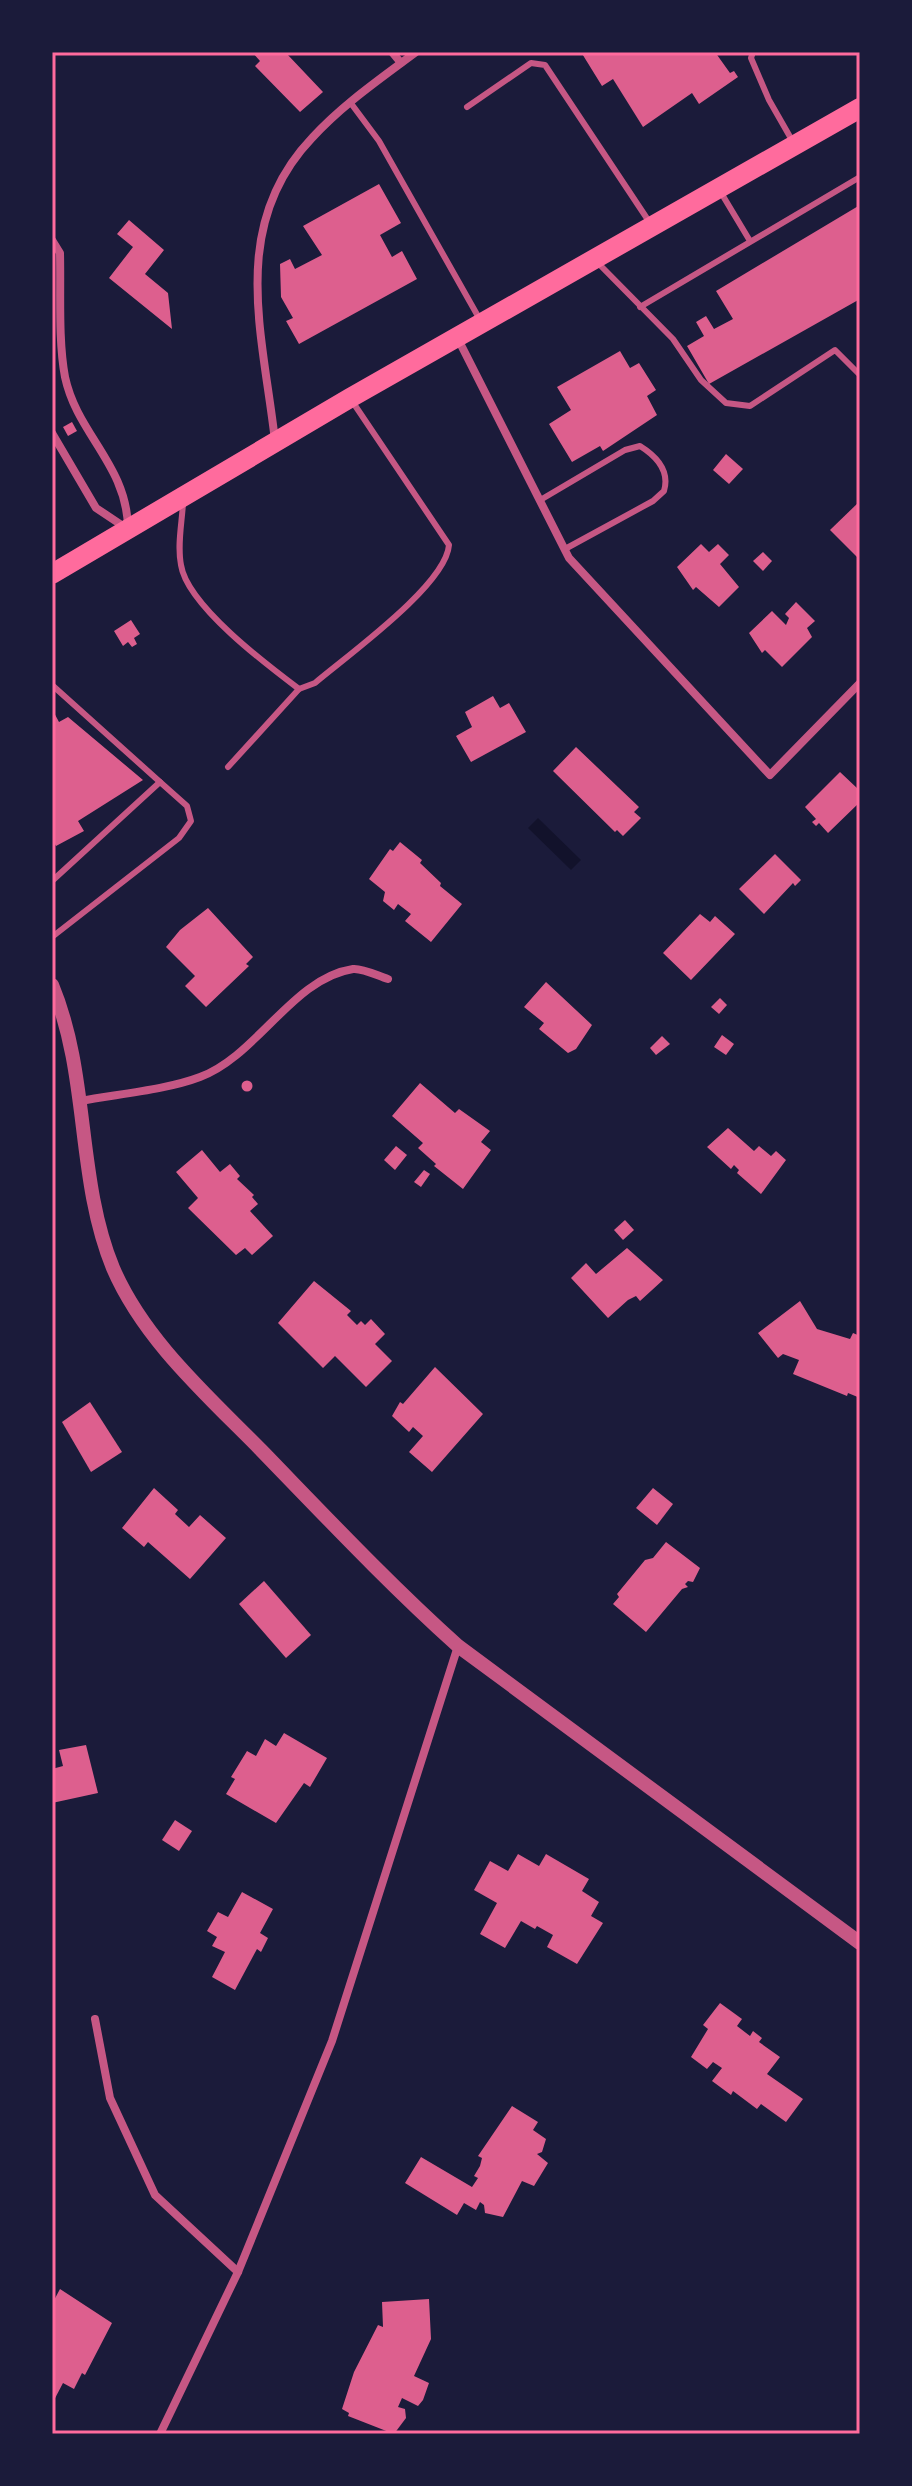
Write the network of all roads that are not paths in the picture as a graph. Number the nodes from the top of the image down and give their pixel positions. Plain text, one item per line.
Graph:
1 (392, 52) edge
2 (416, 52) edge
3 (753, 52) edge
4 (401, 63) junction
5 (350, 102) junction
6 (467, 107) dead end
7 (860, 108) edge
8 (795, 145) junction
9 (860, 177) edge
10 (718, 188) junction
11 (652, 226) junction
12 (52, 240) edge
13 (750, 241) junction
14 (593, 259) junction
15 (640, 307) junction
16 (483, 324) junction
17 (458, 338) junction
18 (860, 375) edge
19 (350, 398) junction
20 (52, 433) edge
21 (275, 442) junction
22 (184, 496) junction
23 (542, 499) junction
24 (128, 529) junction
25 (565, 549) junction
26 (52, 574) edge
27 (860, 683) edge
28 (52, 685) edge
29 (299, 689) junction
30 (228, 767) dead end
31 (160, 782) junction
32 (52, 881) edge
33 (52, 937) edge
34 (388, 979) dead end
35 (52, 985) edge
36 (80, 1101) junction
37 (458, 1646) junction
38 (860, 1943) edge
39 (95, 2019) dead end
40 (238, 2272) junction
41 (160, 2434) edge

1 - 4 street
2 - 4 street
3 - 8 lane
4 - 5 street
5 - 16 lane
5 - 21 street
6 - 11 lane
7 - 8 main road
8 - 10 main road
9 - 13 lane
10 - 11 main road
10 - 13 lane
11 - 14 main road
12 - 24 street
13 - 15 lane
14 - 15 lane
14 - 16 main road
15 - 18 lane
16 - 17 main road
17 - 19 main road
17 - 23 street
19 - 21 main road
19 - 29 lane
20 - 24 street
21 - 22 main road
22 - 24 main road
22 - 29 lane
23 - 25 street
23 - 25 lane
24 - 26 main road
25 - 27 street
28 - 31 lane
29 - 30 lane
31 - 32 lane
31 - 33 lane
34 - 36 street
35 - 36 street
36 - 37 street
37 - 38 street
37 - 40 street
39 - 40 street
40 - 41 street

